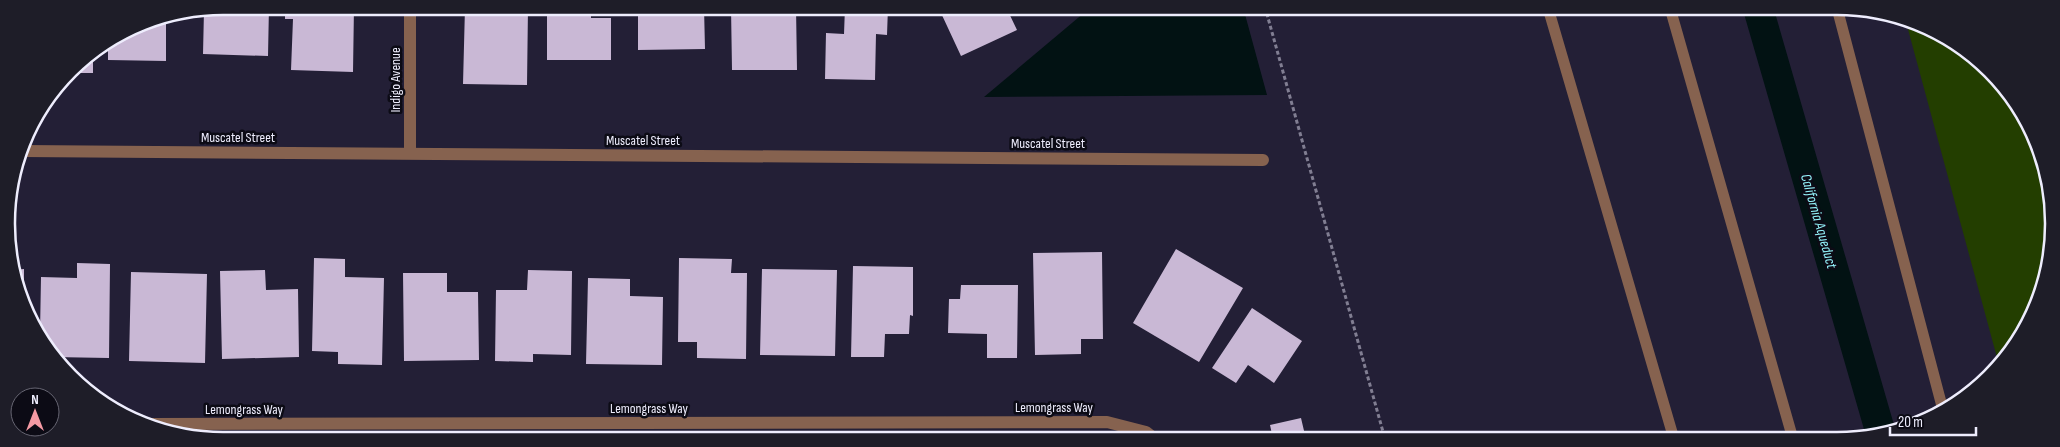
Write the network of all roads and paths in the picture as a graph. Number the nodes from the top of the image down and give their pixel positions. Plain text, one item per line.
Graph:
1 (410, 15) edge
2 (1267, 15) edge
3 (1550, 15) edge
4 (1672, 15) edge
5 (1839, 15) edge
6 (28, 151) edge
7 (410, 154) junction
8 (1263, 160) dead end
9 (1942, 403) edge
10 (166, 424) edge
11 (1140, 432) edge
12 (1383, 432) edge
13 (1672, 432) edge
14 (1792, 432) edge

1 - 7 street, Indigo Avenue
2 - 12 path
3 - 13 lane
4 - 14 lane
5 - 9 lane
6 - 7 street, Muscatel Street
7 - 8 street, Muscatel Street
10 - 11 street, Lemongrass Way

